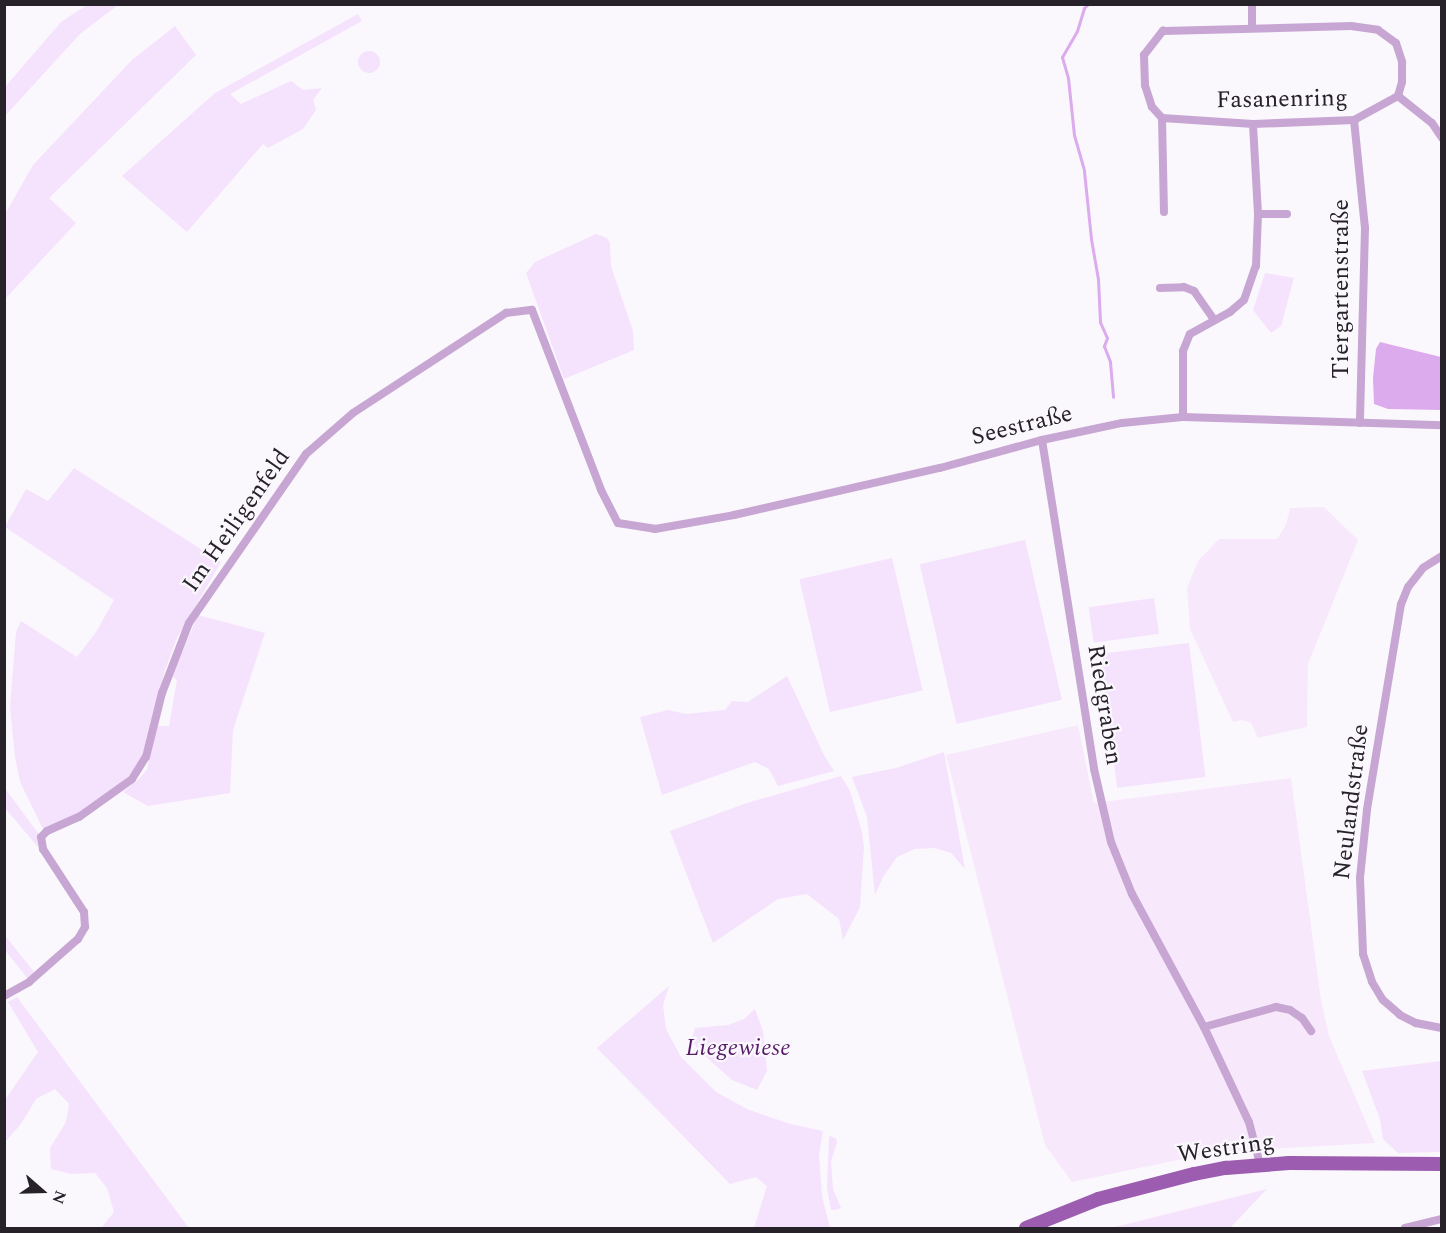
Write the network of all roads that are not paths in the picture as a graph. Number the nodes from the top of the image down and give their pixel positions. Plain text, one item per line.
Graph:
1 (1252, 4) edge
2 (1252, 27) junction
3 (1398, 96) junction
4 (1162, 118) junction
5 (1354, 120) junction
6 (1253, 124) junction
7 (1442, 138) edge
8 (1164, 212) dead end
9 (1258, 214) junction
10 (1287, 214) dead end
11 (1160, 288) dead end
12 (1214, 320) junction
13 (1183, 417) junction
14 (1360, 423) junction
15 (1442, 425) edge
16 (1041, 440) junction
17 (618, 523) joint
18 (1442, 556) edge
19 (4, 996) edge
20 (1204, 1027) junction
21 (1442, 1028) edge
22 (1311, 1030) dead end
23 (1260, 1164) junction
24 (1442, 1164) edge
25 (1442, 1219) edge
26 (1026, 1228) edge
27 (1405, 1228) edge

1 - 2 street
2 - 3 street
2 - 4 street
3 - 5 street, Fasanenring
3 - 7 street
4 - 6 street, Fasanenring
4 - 8 street
5 - 6 street, Fasanenring
5 - 14 street, Tiergartenstraße
6 - 9 street
9 - 10 street
9 - 12 street
11 - 12 street
12 - 13 street
13 - 14 street, Seestraße
13 - 16 street, Seestraße
14 - 15 street, Seestraße
16 - 17 street, Seestraße
16 - 20 street, Riedgraben
17 - 19 street, Im Heiligenfeld
18 - 21 street, Neulandstraße
20 - 22 street
20 - 23 street, Riedgraben
23 - 24 main road, Westring
23 - 26 main road, Westring
25 - 27 street

